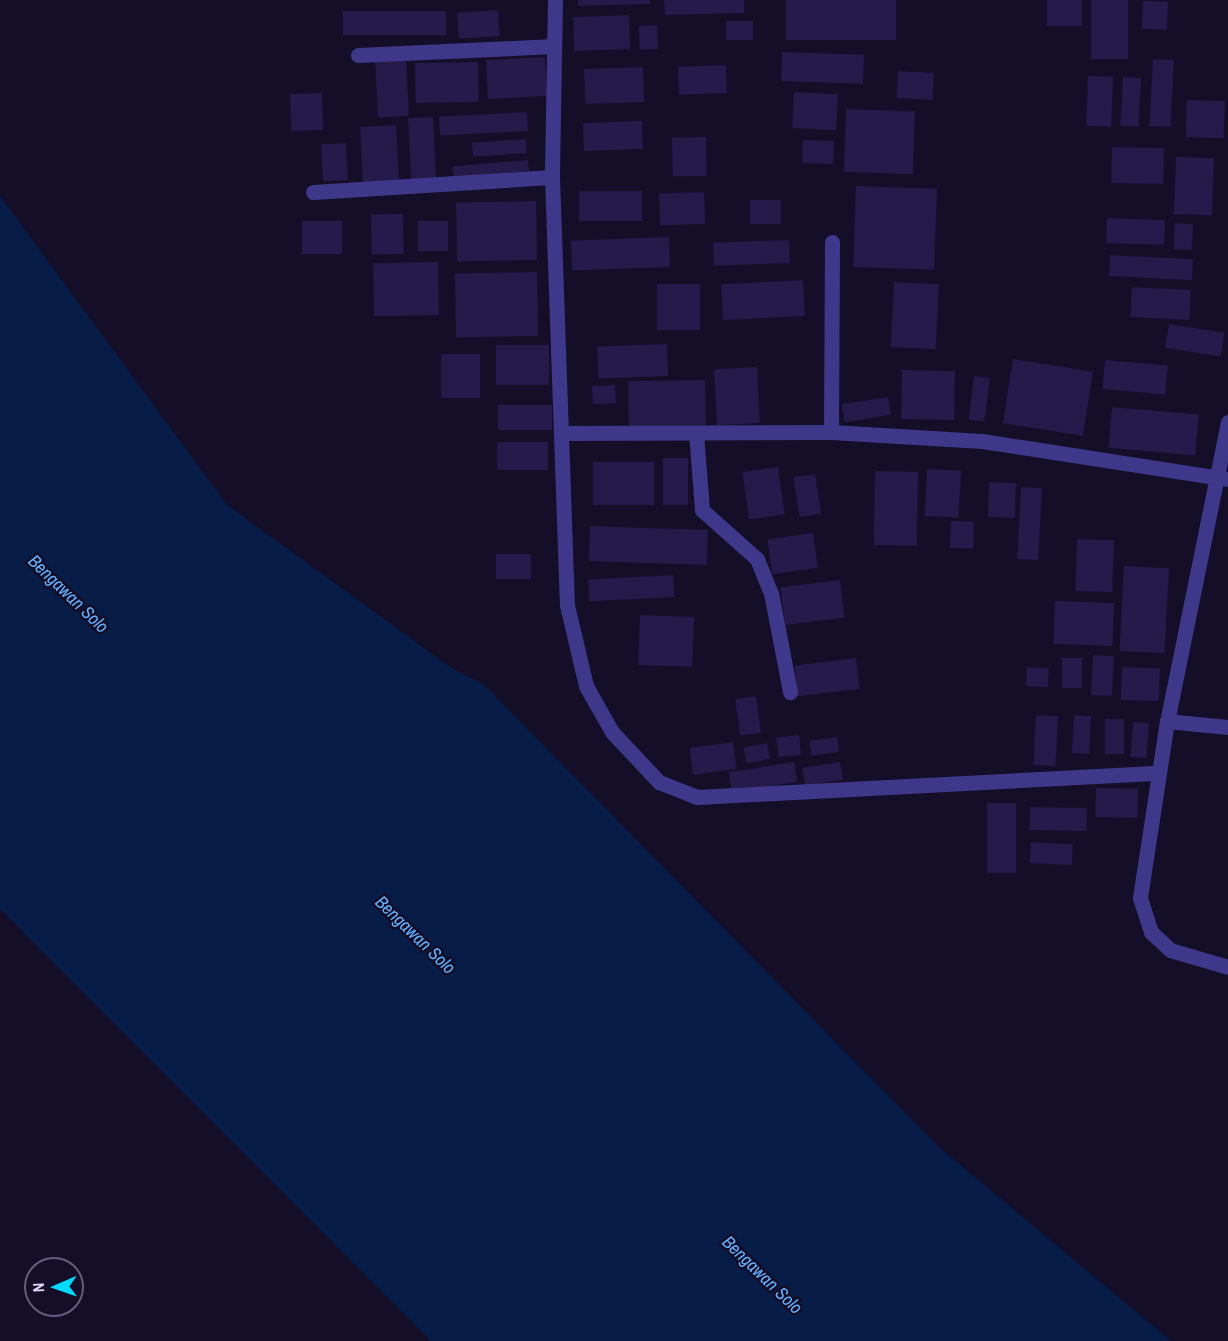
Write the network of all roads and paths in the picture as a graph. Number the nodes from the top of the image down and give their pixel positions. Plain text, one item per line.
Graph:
1 (555, 0) edge
2 (554, 46) junction
3 (358, 55) dead end
4 (552, 177) junction
5 (313, 192) dead end
6 (832, 242) dead end
7 (1228, 422) edge
8 (831, 432) junction
9 (561, 433) junction
10 (696, 434) junction
11 (1223, 479) edge
12 (790, 692) dead end
13 (1167, 721) junction
14 (1228, 727) edge
15 (1158, 773) junction
16 (1228, 967) edge

1 - 2 street
2 - 3 street
2 - 4 street
4 - 5 street
4 - 9 street
6 - 8 street
7 - 11 street
8 - 10 street
8 - 11 street
9 - 10 street
9 - 15 street
10 - 12 street
11 - 13 street
13 - 14 street
13 - 15 street
15 - 16 street

